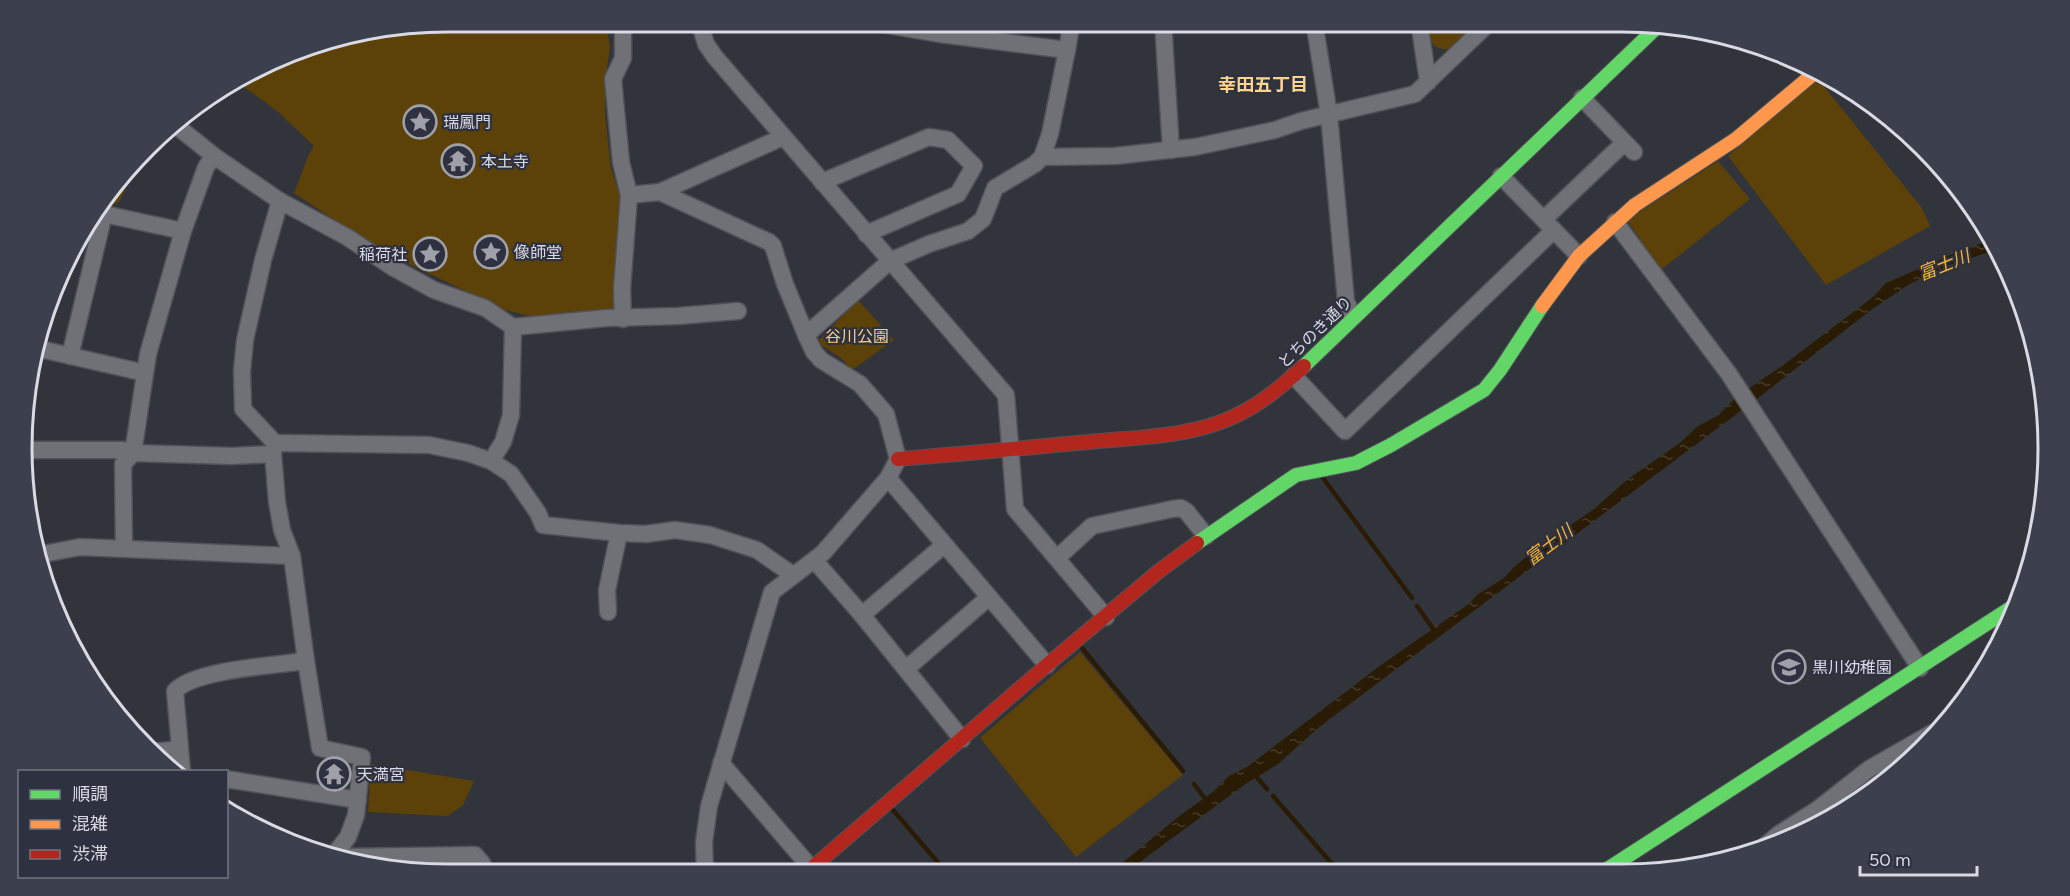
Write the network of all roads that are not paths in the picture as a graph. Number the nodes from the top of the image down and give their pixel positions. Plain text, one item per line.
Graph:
1 (623, 32) edge
2 (702, 32) edge
3 (968, 32) edge
4 (1071, 32) edge
5 (1164, 32) edge
6 (1316, 32) edge
7 (1421, 32) edge
8 (1480, 32) edge
9 (1651, 32) edge
10 (1067, 50) junction
11 (1810, 76) edge
12 (1428, 82) junction
13 (1582, 98) junction
14 (1329, 115) junction
15 (180, 129) edge
16 (783, 137) junction
17 (1171, 150) junction
18 (214, 156) junction
19 (1042, 157) junction
20 (1501, 176) junction
21 (822, 182) junction
22 (660, 192) junction
23 (629, 195) junction
24 (280, 201) junction
25 (104, 214) edge
26 (104, 214) edge
27 (1615, 222) junction
28 (1549, 225) junction
29 (183, 231) junction
30 (866, 234) junction
31 (1579, 256) junction
32 (890, 261) junction
33 (738, 311) dead end
34 (1353, 317) junction
35 (623, 319) junction
36 (513, 327) junction
37 (806, 335) junction
38 (44, 350) edge
39 (70, 356) junction
40 (145, 373) junction
41 (1294, 376) junction
42 (274, 448) junction
43 (32, 450) edge
44 (1011, 450) junction
45 (134, 453) junction
46 (898, 459) junction
47 (491, 461) junction
48 (888, 477) junction
49 (619, 533) junction
50 (1206, 536) junction
51 (944, 545) junction
52 (124, 548) junction
53 (45, 554) edge
54 (292, 556) junction
55 (1057, 558) junction
56 (815, 561) junction
57 (793, 575) junction
58 (988, 598) junction
59 (608, 612) dead end
60 (2005, 612) edge
61 (862, 615) junction
62 (1106, 617) junction
63 (306, 661) junction
64 (1047, 665) junction
65 (1920, 668) junction
66 (906, 669) junction
67 (962, 739) junction
68 (1919, 740) edge
69 (180, 749) junction
70 (162, 751) edge
71 (721, 763) junction
72 (182, 768) edge
73 (228, 780) edge
74 (358, 800) junction
75 (1780, 833) edge
76 (338, 849) edge
77 (370, 857) edge
78 (482, 864) edge
79 (705, 864) edge
80 (802, 864) edge
81 (816, 864) edge
82 (1615, 864) edge

1 - 23 street
2 - 16 street
3 - 10 street
4 - 10 street
5 - 17 street
6 - 14 street
7 - 12 street
8 - 12 street
9 - 13 street, とちのき通り
10 - 19 street
11 - 27 street
12 - 14 street
13 - 20 street, とちのき通り
13 - 28 street
14 - 17 street
14 - 34 street
15 - 18 street
16 - 21 street
16 - 22 street
17 - 19 street
18 - 24 street
18 - 29 street
19 - 32 street
20 - 28 street
20 - 34 street, とちのき通り
21 - 30 street
21 - 30 street
22 - 23 street
22 - 37 street
23 - 35 street
24 - 36 street
24 - 42 street
25 - 29 street
26 - 39 street
27 - 31 street
27 - 65 street
28 - 31 street
28 - 41 street
29 - 40 street
30 - 32 street
31 - 50 street
32 - 37 street
32 - 44 street
33 - 35 street
34 - 41 street, とちのき通り
35 - 36 street
36 - 47 street
37 - 46 street
38 - 39 street
39 - 40 street
40 - 45 street
41 - 44 street, とちのき通り
42 - 45 street
42 - 47 street
42 - 54 street
43 - 45 street
44 - 46 street, とちのき通り
44 - 55 street
45 - 52 street
46 - 48 street
47 - 49 street
48 - 51 street
48 - 56 street
49 - 57 street
49 - 59 street
50 - 55 street
50 - 62 street
51 - 58 street
51 - 61 street
52 - 53 street
52 - 54 street
54 - 63 street
55 - 62 street
56 - 57 street
56 - 61 street
57 - 71 street
58 - 64 street
58 - 66 street
60 - 65 street
61 - 66 street
62 - 64 street
63 - 69 street
63 - 74 street
64 - 67 street
65 - 82 street
66 - 67 street
67 - 81 street
68 - 75 street
69 - 70 street
69 - 72 street
71 - 79 street
71 - 80 street
73 - 74 street
74 - 76 street
77 - 78 street

